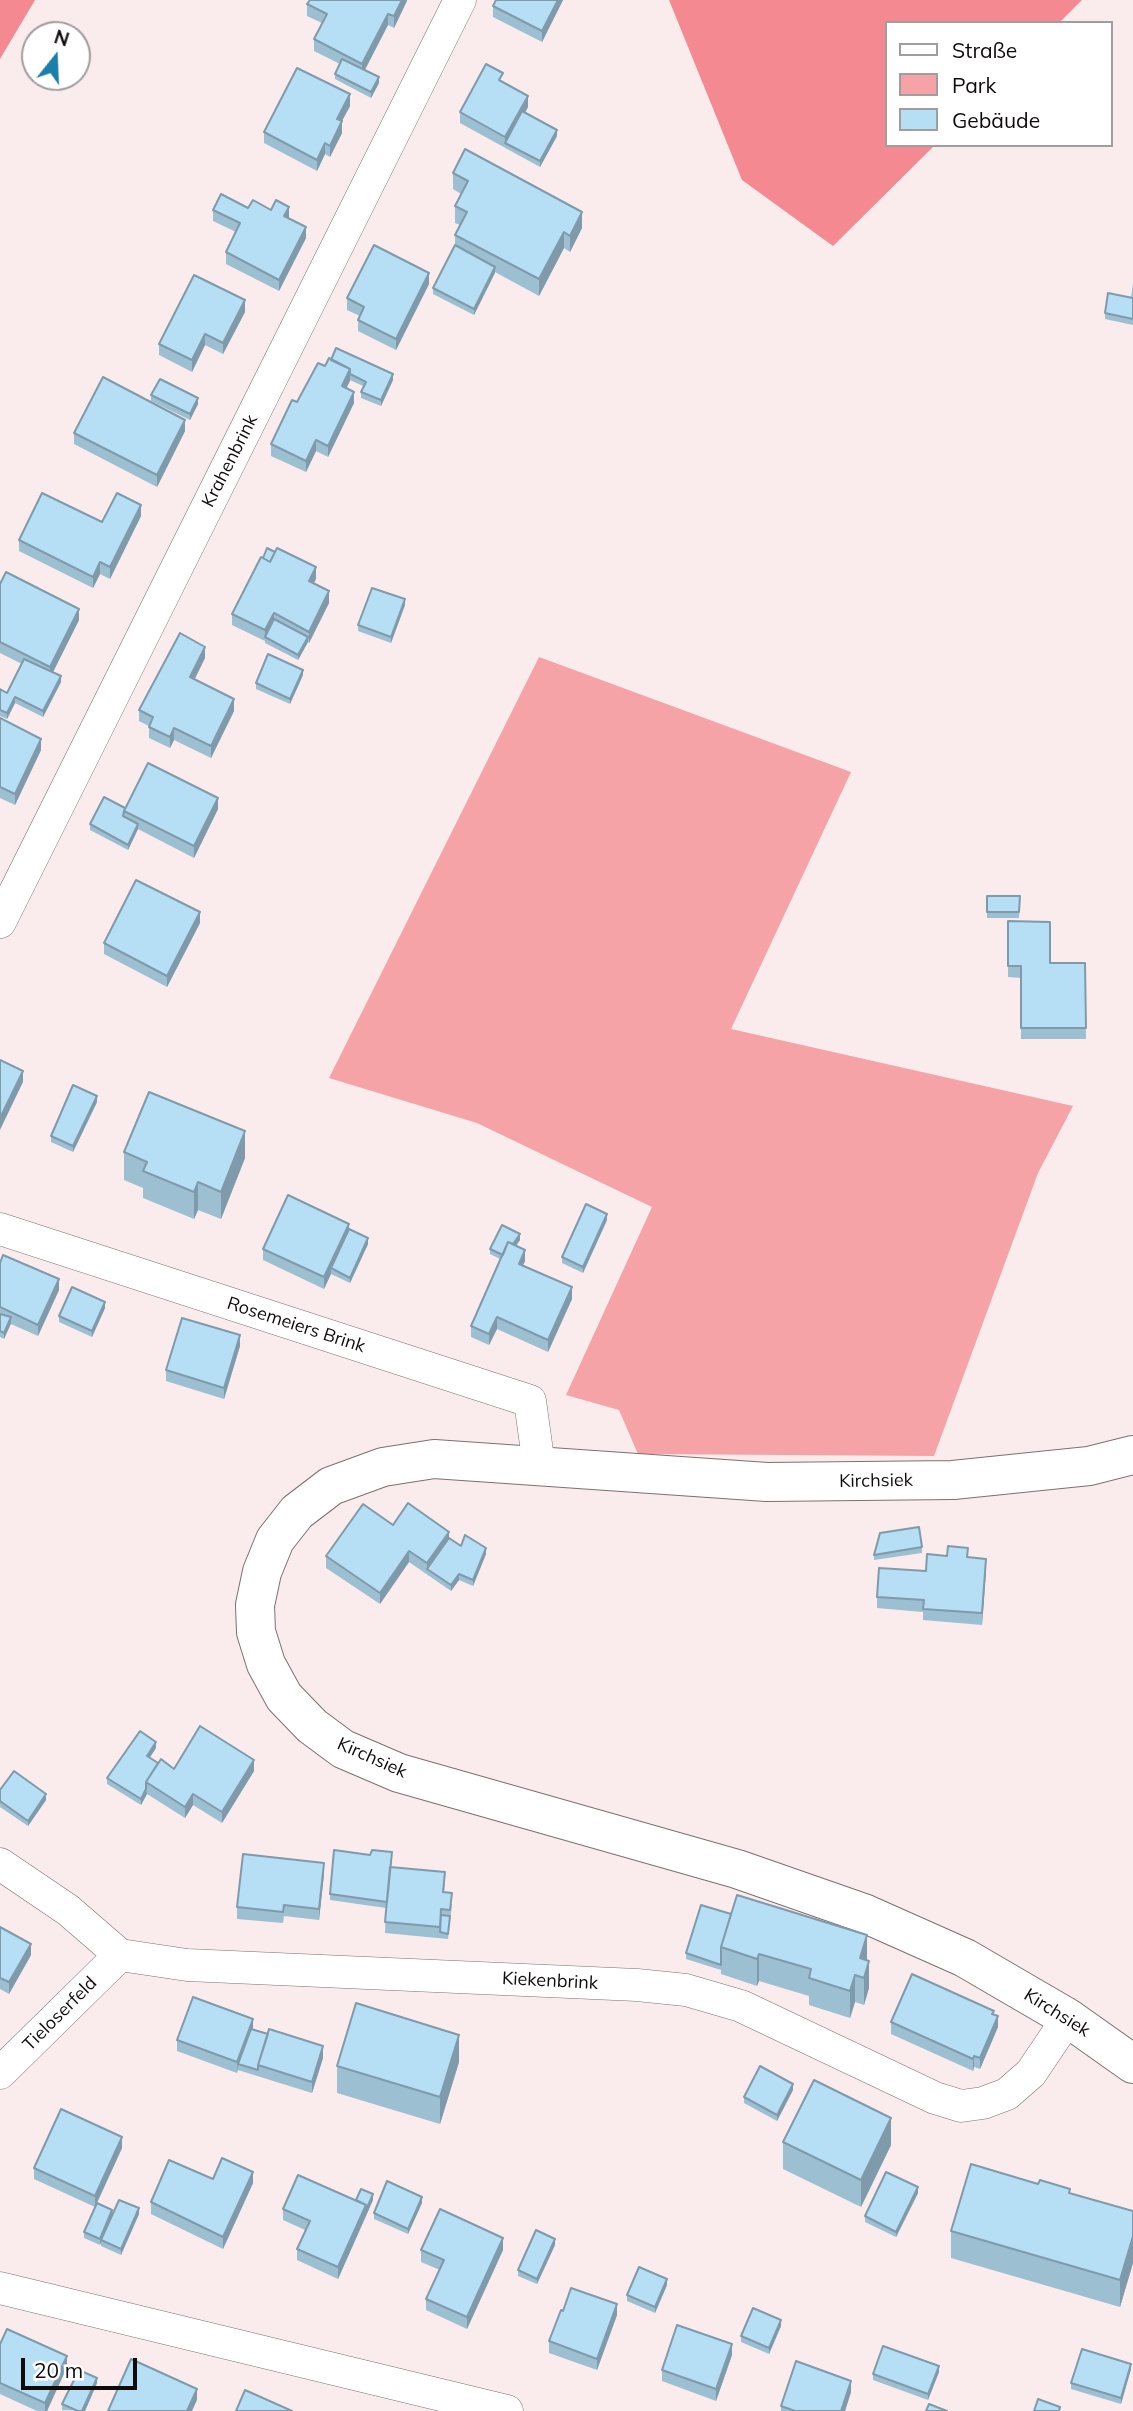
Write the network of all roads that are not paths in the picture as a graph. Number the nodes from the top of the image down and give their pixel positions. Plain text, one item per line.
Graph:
1 (460, 0) edge
2 (0, 922) edge
3 (0, 1229) edge
4 (1133, 1455) edge
5 (539, 1466) junction
6 (0, 1864) edge
7 (120, 1955) junction
8 (1068, 2018) junction
9 (1133, 2064) edge
10 (0, 2073) edge
11 (0, 2288) edge
12 (507, 2411) edge

1 - 2 street, Krahenbrink
3 - 5 street, Rosemeiers Brink
4 - 5 main road, Kirchsiek
5 - 8 main road, Kirchsiek
6 - 7 street
7 - 8 street, Kiekenbrink
7 - 10 street, Tieloserfeld
8 - 9 main road, Kirchsiek
11 - 12 street

